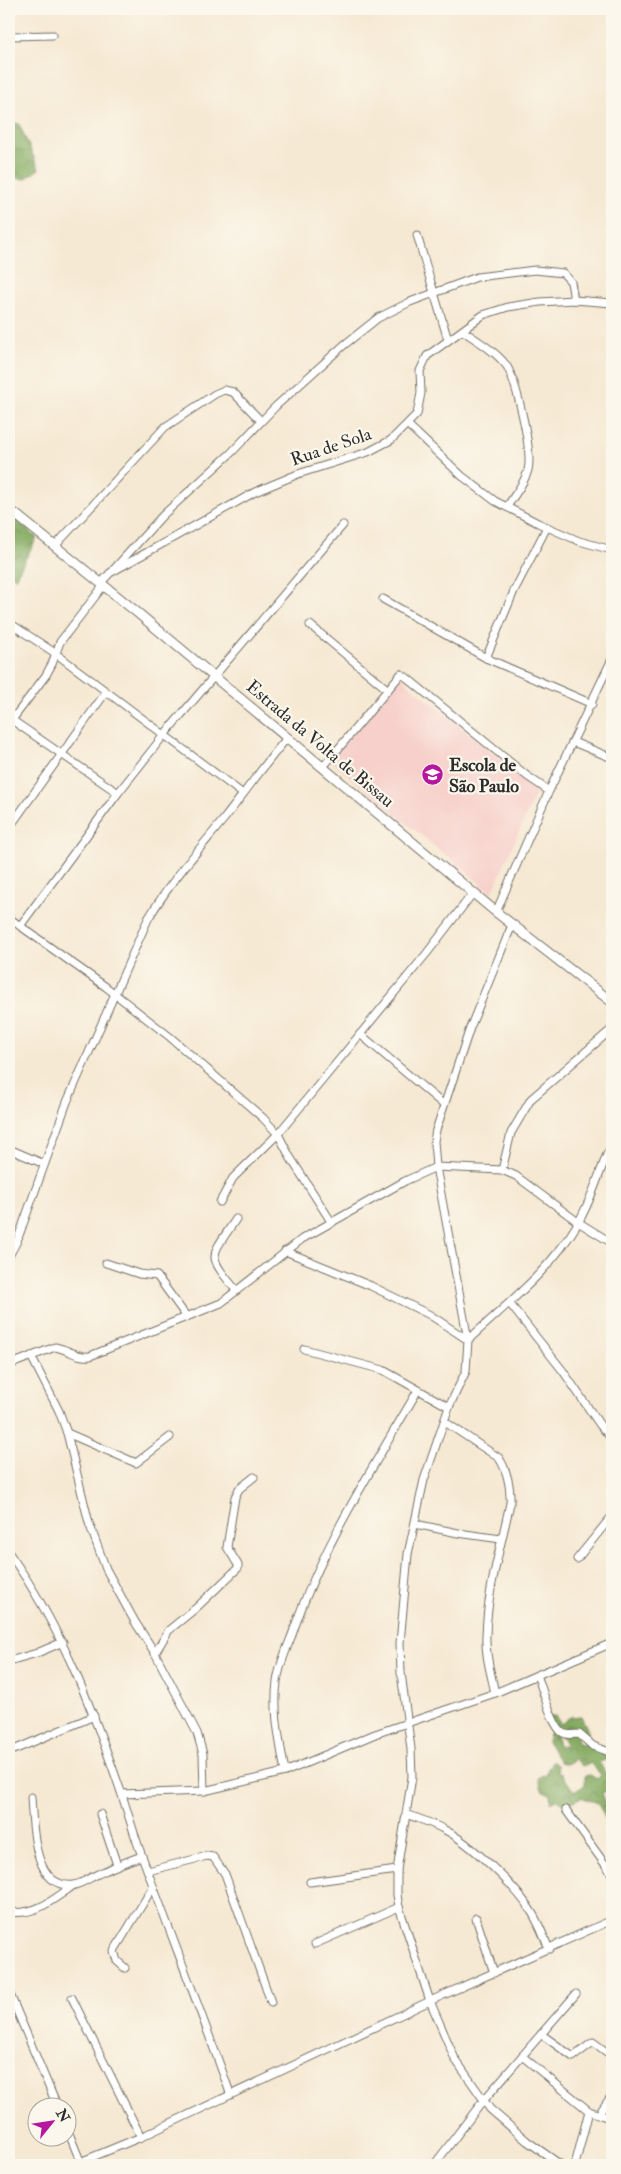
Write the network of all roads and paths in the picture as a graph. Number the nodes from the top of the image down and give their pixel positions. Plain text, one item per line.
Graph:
1 (53, 34) dead end
2 (9, 36) edge
3 (418, 235) dead end
4 (435, 292) junction
5 (574, 300) junction
6 (612, 304) edge
7 (463, 331) junction
8 (448, 340) junction
9 (261, 421) junction
10 (408, 425) junction
11 (507, 506) junction
12 (9, 509) edge
13 (342, 526) dead end
14 (547, 527) junction
15 (55, 546) junction
16 (612, 550) edge
17 (110, 573) junction
18 (102, 584) junction
19 (383, 599) dead end
20 (11, 624) dead end
21 (310, 624) dead end
22 (55, 652) junction
23 (486, 658) junction
24 (612, 659) edge
25 (214, 678) junction
26 (387, 689) junction
27 (106, 692) junction
28 (592, 704) junction
29 (10, 721) edge
30 (164, 735) junction
31 (287, 738) junction
32 (573, 742) junction
33 (62, 753) junction
34 (612, 758) edge
35 (324, 767) junction
36 (550, 791) junction
37 (118, 793) junction
38 (243, 794) junction
39 (9, 828) edge
40 (473, 893) junction
41 (496, 912) junction
42 (9, 918) edge
43 (512, 925) junction
44 (20, 926) junction
45 (114, 994) junction
46 (612, 1002) edge
47 (612, 1029) edge
48 (360, 1034) junction
49 (444, 1105) junction
50 (278, 1134) junction
51 (612, 1147) edge
52 (9, 1149) edge
53 (44, 1164) junction
54 (436, 1167) junction
55 (502, 1170) junction
56 (220, 1202) dead end
57 (236, 1219) dead end
58 (578, 1222) junction
59 (332, 1223) junction
60 (612, 1243) edge
61 (285, 1250) junction
62 (9, 1256) edge
63 (106, 1263) dead end
64 (236, 1290) junction
65 (510, 1304) junction
66 (186, 1316) junction
67 (468, 1340) junction
68 (304, 1349) dead end
69 (31, 1356) junction
70 (9, 1365) edge
71 (418, 1390) junction
72 (449, 1407) junction
73 (445, 1422) junction
74 (67, 1433) junction
75 (170, 1437) dead end
76 (612, 1439) edge
77 (254, 1476) dead end
78 (612, 1516) edge
79 (415, 1524) junction
80 (501, 1539) junction
81 (9, 1553) edge
82 (577, 1559) dead end
83 (63, 1642) junction
84 (612, 1643) edge
85 (155, 1653) junction
86 (9, 1661) edge
87 (537, 1675) junction
88 (495, 1693) junction
89 (94, 1716) junction
90 (407, 1725) junction
91 (9, 1752) edge
92 (612, 1753) edge
93 (285, 1772) junction
94 (204, 1791) junction
95 (122, 1794) junction
96 (31, 1798) dead end
97 (566, 1810) dead end
98 (100, 1814) dead end
99 (406, 1814) junction
100 (142, 1856) junction
101 (117, 1865) junction
102 (397, 1870) junction
103 (148, 1871) junction
104 (612, 1874) edge
105 (310, 1882) dead end
106 (74, 1885) junction
107 (153, 1887) junction
108 (399, 1907) junction
109 (9, 1912) edge
110 (476, 1918) dead end
111 (612, 1920) edge
112 (315, 1944) dead end
113 (549, 1949) junction
114 (125, 1968) dead end
115 (494, 1973) junction
116 (9, 1992) edge
117 (576, 1994) dead end
118 (72, 1998) dead end
119 (430, 2001) junction
120 (271, 2002) dead end
121 (541, 2034) junction
122 (522, 2056) junction
123 (612, 2056) edge
124 (230, 2094) junction
125 (612, 2094) edge
126 (53, 2096) edge
127 (483, 2101) junction
128 (589, 2111) junction
129 (599, 2114) junction
130 (612, 2119) edge
131 (141, 2137) junction
132 (72, 2146) edge
133 (77, 2164) edge
134 (434, 2165) edge
135 (561, 2165) edge
136 (575, 2165) edge

1 - 2 street
3 - 4 street
4 - 5 street
4 - 8 street
4 - 9 street
5 - 6 street, Rua de Sola
5 - 7 street, Rua de Sola
7 - 8 street, Rua de Sola
7 - 11 street
8 - 10 street, Rua de Sola
9 - 15 street
9 - 17 street
10 - 11 street
10 - 17 street, Rua de Sola
11 - 14 street
12 - 15 main road, Estrada da Volta de Bissau
13 - 25 street
14 - 16 street
14 - 23 street
15 - 18 main road, Estrada da Volta de Bissau
17 - 18 street, Rua de Sola
18 - 22 street, Rua de Sola
18 - 25 main road, Estrada da Volta de Bissau
19 - 23 street
20 - 22 street
21 - 26 street
22 - 27 street
22 - 29 street, Rua de Sola
23 - 28 street
24 - 28 street
25 - 30 street
25 - 31 main road, Estrada da Volta de Bissau
26 - 35 street
26 - 36 street
27 - 30 street
27 - 33 street
28 - 32 street
29 - 33 street
30 - 37 street
30 - 38 street
31 - 35 main road, Estrada da Volta de Bissau
31 - 38 street
32 - 34 street
32 - 36 street
33 - 37 street
33 - 39 street
35 - 40 main road, Estrada da Volta de Bissau
36 - 41 street
37 - 44 street
38 - 45 street
40 - 41 main road, Estrada da Volta de Bissau
40 - 48 street
41 - 43 main road, Estrada da Volta de Bissau
42 - 44 street
43 - 46 main road, Estrada da Volta de Bissau
43 - 49 street
44 - 45 street
45 - 50 street
45 - 53 street
47 - 55 street
48 - 49 street
48 - 50 street
49 - 54 street
50 - 56 street
50 - 59 street
51 - 58 street
52 - 53 street
53 - 62 street
54 - 55 street
54 - 59 street
54 - 67 street
55 - 58 street
57 - 64 street
58 - 60 street
58 - 65 street
59 - 61 street
61 - 64 street
61 - 67 street
63 - 66 street
64 - 66 street
65 - 67 street
65 - 76 street
66 - 69 street
67 - 72 street
68 - 71 street
69 - 70 street
69 - 74 street
71 - 72 street
71 - 93 street
72 - 73 street
73 - 79 street
73 - 80 street
74 - 75 street
74 - 85 street
77 - 85 street
78 - 82 street
79 - 80 street
79 - 90 street
80 - 88 street
81 - 83 street
83 - 86 street
83 - 89 street
84 - 87 street
85 - 94 street
87 - 88 street
87 - 92 street
88 - 90 street
89 - 91 street
89 - 95 street
90 - 93 street
90 - 99 street
93 - 94 street
94 - 95 street
95 - 100 street
96 - 106 street
97 - 104 street
98 - 101 street
99 - 102 street
99 - 113 street
100 - 101 street
100 - 103 street
101 - 106 street
102 - 105 street
102 - 108 street
103 - 107 street
103 - 120 street
106 - 109 street
107 - 114 street
107 - 124 street
108 - 112 street
108 - 119 street
110 - 115 street
111 - 113 street
113 - 115 street
115 - 119 street
116 - 126 street
117 - 121 street
118 - 131 street
119 - 124 street
119 - 127 street
121 - 122 street
121 - 123 street
122 - 127 street
122 - 128 street
124 - 131 street
125 - 129 street
127 - 134 street
127 - 135 street
128 - 129 street
128 - 136 street
129 - 130 street
131 - 133 street
132 - 133 street

